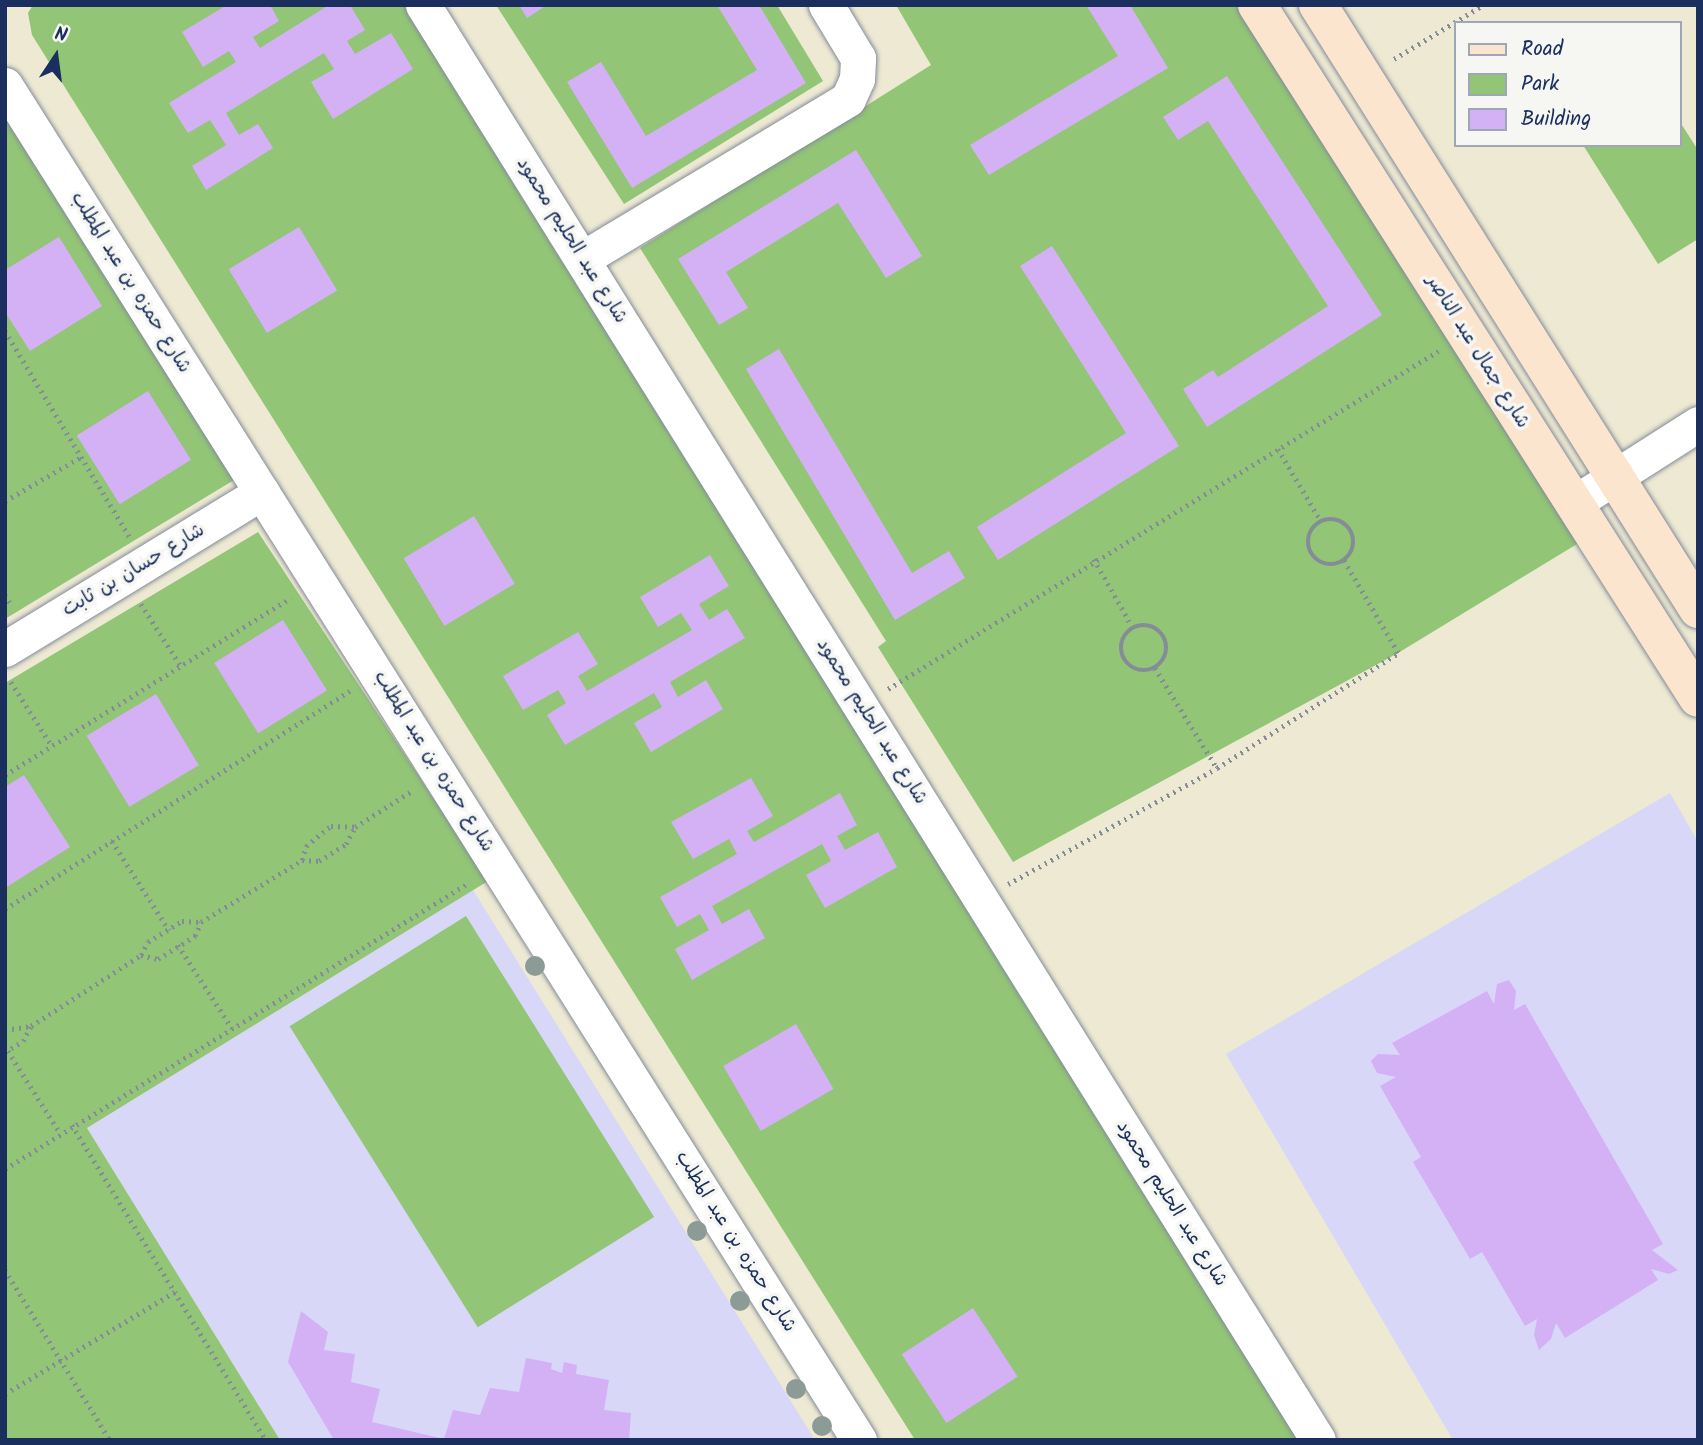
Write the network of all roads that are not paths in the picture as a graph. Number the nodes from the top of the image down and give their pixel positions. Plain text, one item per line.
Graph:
1 (423, 5) edge
2 (827, 5) edge
3 (1257, 5) edge
4 (1318, 5) edge
5 (5, 85) edge
6 (582, 259) junction
7 (1698, 425) edge
8 (1615, 477) junction
9 (262, 492) junction
10 (1574, 503) junction
11 (1698, 609) edge
12 (5, 649) edge
13 (1698, 698) edge
14 (859, 1440) edge
15 (1318, 1440) edge

1 - 6 street, شارع عبد الحليم محمود
2 - 6 street
3 - 10 main road, شارع جمال عبد الناصر
4 - 8 main road
5 - 9 street, شارع حمزه بن عبد المطلب
6 - 15 street, شارع عبد الحليم محمود
7 - 8 street
8 - 10 street
8 - 11 main road
9 - 12 street, شارع حسان بن ثابت
9 - 14 street, شارع حمزه بن عبد المطلب
10 - 13 main road, شارع جمال عبد الناصر

